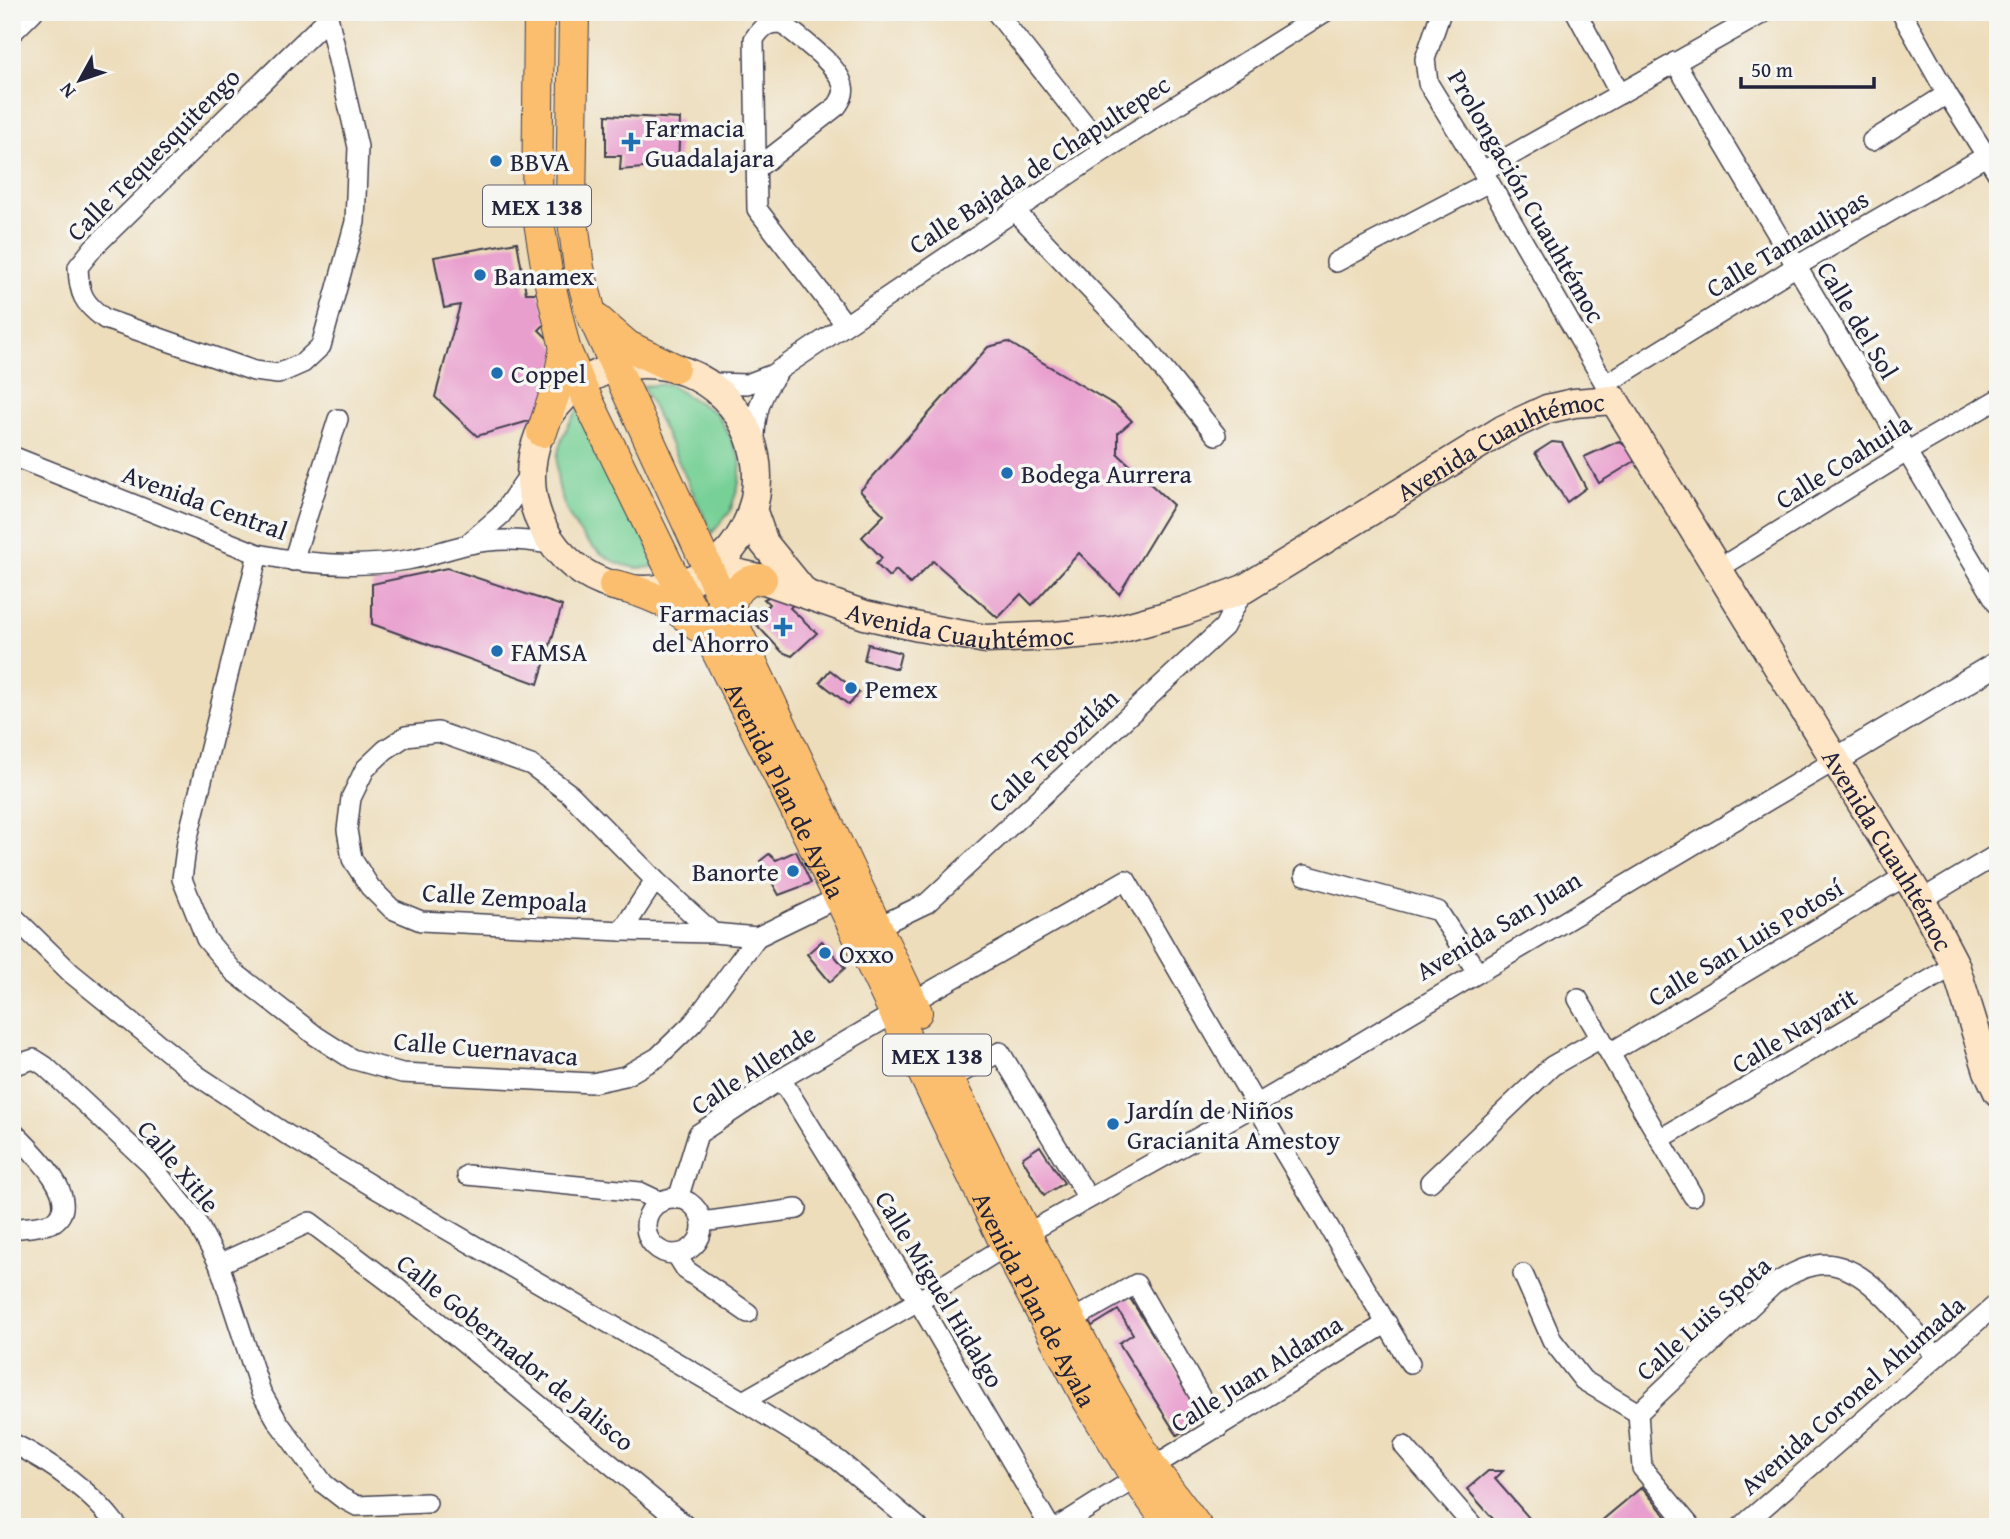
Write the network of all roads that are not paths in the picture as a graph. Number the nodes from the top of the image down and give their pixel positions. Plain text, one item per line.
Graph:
1 (33, 12) edge
2 (539, 12) edge
3 (574, 12) edge
4 (996, 12) edge
5 (1325, 12) edge
6 (1441, 12) edge
7 (1576, 12) edge
8 (1765, 12) edge
9 (1900, 12) edge
10 (327, 15) edge
11 (12, 33) edge
12 (1675, 62) junction
13 (1620, 94) junction
14 (1947, 94) junction
15 (1872, 141) dead end
16 (1105, 150) junction
17 (1992, 152) edge
18 (756, 169) junction
19 (1998, 174) edge
20 (1486, 176) junction
21 (1014, 210) junction
22 (1336, 262) dead end
23 (1795, 267) junction
24 (591, 313) junction
25 (845, 324) junction
26 (565, 348) junction
27 (785, 365) junction
28 (674, 368) junction
29 (615, 369) junction
30 (713, 383) junction
31 (581, 386) junction
32 (1610, 392) junction
33 (1998, 399) edge
34 (338, 419) dead end
35 (542, 432) junction
36 (1216, 435) dead end
37 (755, 444) junction
38 (1908, 452) junction
39 (12, 456) edge
40 (530, 475) junction
41 (752, 509) junction
42 (468, 544) junction
43 (549, 544) junction
44 (258, 554) junction
45 (293, 561) junction
46 (708, 568) junction
47 (1718, 569) junction
48 (762, 579) junction
49 (677, 583) junction
50 (614, 585) junction
51 (1244, 589) junction
52 (803, 591) junction
53 (1998, 605) edge
54 (730, 616) junction
55 (711, 640) junction
56 (1998, 663) edge
57 (1836, 760) junction
58 (1998, 854) edge
59 (1305, 875) dead end
60 (1907, 875) junction
61 (654, 880) junction
62 (839, 897) junction
63 (1921, 900) junction
64 (12, 915) edge
65 (877, 927) junction
66 (622, 931) junction
67 (713, 933) junction
68 (757, 937) junction
69 (1955, 965) junction
70 (1477, 972) junction
71 (1578, 999) dead end
72 (903, 1007) junction
73 (1605, 1045) junction
74 (12, 1066) edge
75 (782, 1079) junction
76 (949, 1079) junction
77 (1998, 1093) edge
78 (1256, 1105) junction
79 (12, 1131) edge
80 (1660, 1139) junction
81 (467, 1175) dead end
82 (1430, 1182) dead end
83 (1693, 1196) dead end
84 (1088, 1198) junction
85 (669, 1200) junction
86 (797, 1209) dead end
87 (702, 1222) junction
88 (12, 1229) edge
89 (1016, 1240) junction
90 (676, 1254) junction
91 (219, 1264) junction
92 (1523, 1274) dead end
93 (918, 1301) junction
94 (1998, 1303) edge
95 (748, 1313) dead end
96 (1070, 1321) junction
97 (1387, 1323) junction
98 (1936, 1356) junction
99 (1410, 1363) dead end
100 (743, 1401) junction
101 (1638, 1413) junction
102 (1218, 1428) junction
103 (12, 1443) edge
104 (1404, 1446) dead end
105 (1144, 1473) junction
106 (427, 1503) dead end
107 (118, 1527) edge
108 (687, 1527) edge
109 (918, 1527) edge
110 (1051, 1527) edge
111 (1058, 1527) edge
112 (1171, 1527) edge
113 (1197, 1527) edge
114 (1474, 1527) edge
115 (1691, 1527) edge
116 (1741, 1527) edge

1 - 11 street
2 - 26 main road, Avenida Plan de Ayala / MEX 138
3 - 24 main road, Avenida Plan de Ayala / MEX 138
4 - 16 street
5 - 16 street, Calle Bajada de Chapultepec
6 - 20 street, Prolongación Cuauhtémoc
7 - 13 street
8 - 12 street
9 - 14 street
10 - 10 street, Calle Tequesquitengo
12 - 13 street
12 - 23 street, Calle del Sol
13 - 20 street
14 - 15 street
14 - 17 street
16 - 21 street, Calle Bajada de Chapultepec
17 - 19 street
17 - 23 street, Calle Tamaulipas
18 - 18 street
18 - 25 street
20 - 22 street
20 - 32 street, Prolongación Cuauhtémoc
21 - 25 street, Calle Bajada de Chapultepec
21 - 36 street
23 - 32 street, Calle Tamaulipas
23 - 38 street, Calle del Sol
24 - 28 main road
24 - 29 main road, Avenida Plan de Ayala / MEX 138
25 - 27 street, Calle Bajada de Chapultepec
26 - 31 main road, Avenida Plan de Ayala / MEX 138
26 - 35 main road
27 - 30 street, Calle Bajada de Chapultepec
27 - 37 street, Calle Bajada de Chapultepec
28 - 29 main road
28 - 30 main road
29 - 31 main road
29 - 46 main road, Avenida Plan de Ayala / MEX 138
30 - 37 main road
31 - 35 main road
31 - 49 main road, Avenida Plan de Ayala / MEX 138
32 - 47 main road, Avenida Cuauhtémoc
32 - 51 main road, Avenida Cuauhtémoc
33 - 38 street, Calle Coahuila
34 - 45 street
35 - 40 main road
37 - 41 main road
38 - 47 street, Calle Coahuila
38 - 53 street, Calle del Sol
39 - 44 street, Avenida Central
40 - 42 street, Avenida Central
40 - 43 main road
41 - 46 main road
41 - 52 main road, Avenida Cuauhtémoc
42 - 43 street, Avenida Central
42 - 45 street, Avenida Central
43 - 50 main road
44 - 45 street, Avenida Central
44 - 68 street, Calle Cuernavaca
46 - 48 main road, Avenida Cuauhtémoc
46 - 49 main road
46 - 54 main road, Avenida Plan de Ayala / MEX 138
47 - 57 main road, Avenida Cuauhtémoc
48 - 52 main road, Avenida Cuauhtémoc
48 - 54 main road
49 - 50 main road
49 - 55 main road, Avenida Plan de Ayala / MEX 138
50 - 55 main road
51 - 52 main road, Avenida Cuauhtémoc
51 - 65 street, Calle Tepoztlán
54 - 65 main road, Avenida Plan de Ayala / MEX 138
55 - 62 main road, Avenida Plan de Ayala / MEX 138
56 - 57 street, Avenida San Juan
57 - 60 main road, Avenida Cuauhtémoc
57 - 70 street, Avenida San Juan
58 - 63 street
59 - 70 street
60 - 63 main road, Avenida Cuauhtémoc
60 - 73 street, Calle San Luis Potosí
61 - 66 street, Calle Zempoala
61 - 66 street, Calle Zempoala
61 - 67 street, Calle Zempoala
62 - 68 street, Calle Cuernavaca
62 - 72 main road, Avenida Plan de Ayala / MEX 138
63 - 69 main road, Avenida Cuauhtémoc
64 - 100 street
65 - 72 main road, Avenida Plan de Ayala / MEX 138
66 - 67 street, Calle Zempoala
67 - 68 street, Calle Zempoala
69 - 77 main road, Avenida Cuauhtémoc
69 - 80 street, Calle Nayarit
70 - 78 street, Avenida San Juan
71 - 73 street
72 - 75 street, Calle Allende
72 - 76 main road, Avenida Plan de Ayala / MEX 138
72 - 78 street, Calle Allende
72 - 89 main road, Avenida Plan de Ayala / MEX 138
73 - 80 street
73 - 82 street, Calle San Luis Potosí
74 - 91 street, Calle Xitle
75 - 85 street, Calle Allende
75 - 93 street, Calle Miguel Hidalgo
76 - 84 street
76 - 89 main road, Avenida Plan de Ayala / MEX 138
78 - 84 street, Avenida San Juan
78 - 97 street
79 - 88 street
80 - 83 street
81 - 85 street
84 - 89 street, Avenida San Juan
85 - 87 street
85 - 90 street
86 - 87 street
87 - 90 street
89 - 93 street, Avenida San Juan
89 - 96 main road, Avenida Plan de Ayala / MEX 138
89 - 105 main road, Avenida Plan de Ayala / MEX 138
90 - 95 street
91 - 106 street
91 - 108 street, Calle Gobernador de Jalisco
92 - 101 street
93 - 100 street, Avenida San Juan
93 - 110 street, Calle Miguel Hidalgo
94 - 98 street, Avenida Coronel Ahumada
96 - 102 street
96 - 105 main road, Avenida Plan de Ayala / MEX 138
97 - 99 street
97 - 102 street, Calle Juan Aldama
98 - 101 street, Calle Luis Spota
98 - 116 street, Avenida Coronel Ahumada
100 - 109 street
101 - 115 street
102 - 105 street, Calle Juan Aldama
103 - 107 street
104 - 114 street
105 - 111 street, Calle Juan Aldama
105 - 112 main road, Avenida Plan de Ayala / MEX 138
105 - 113 main road, Avenida Plan de Ayala / MEX 138

